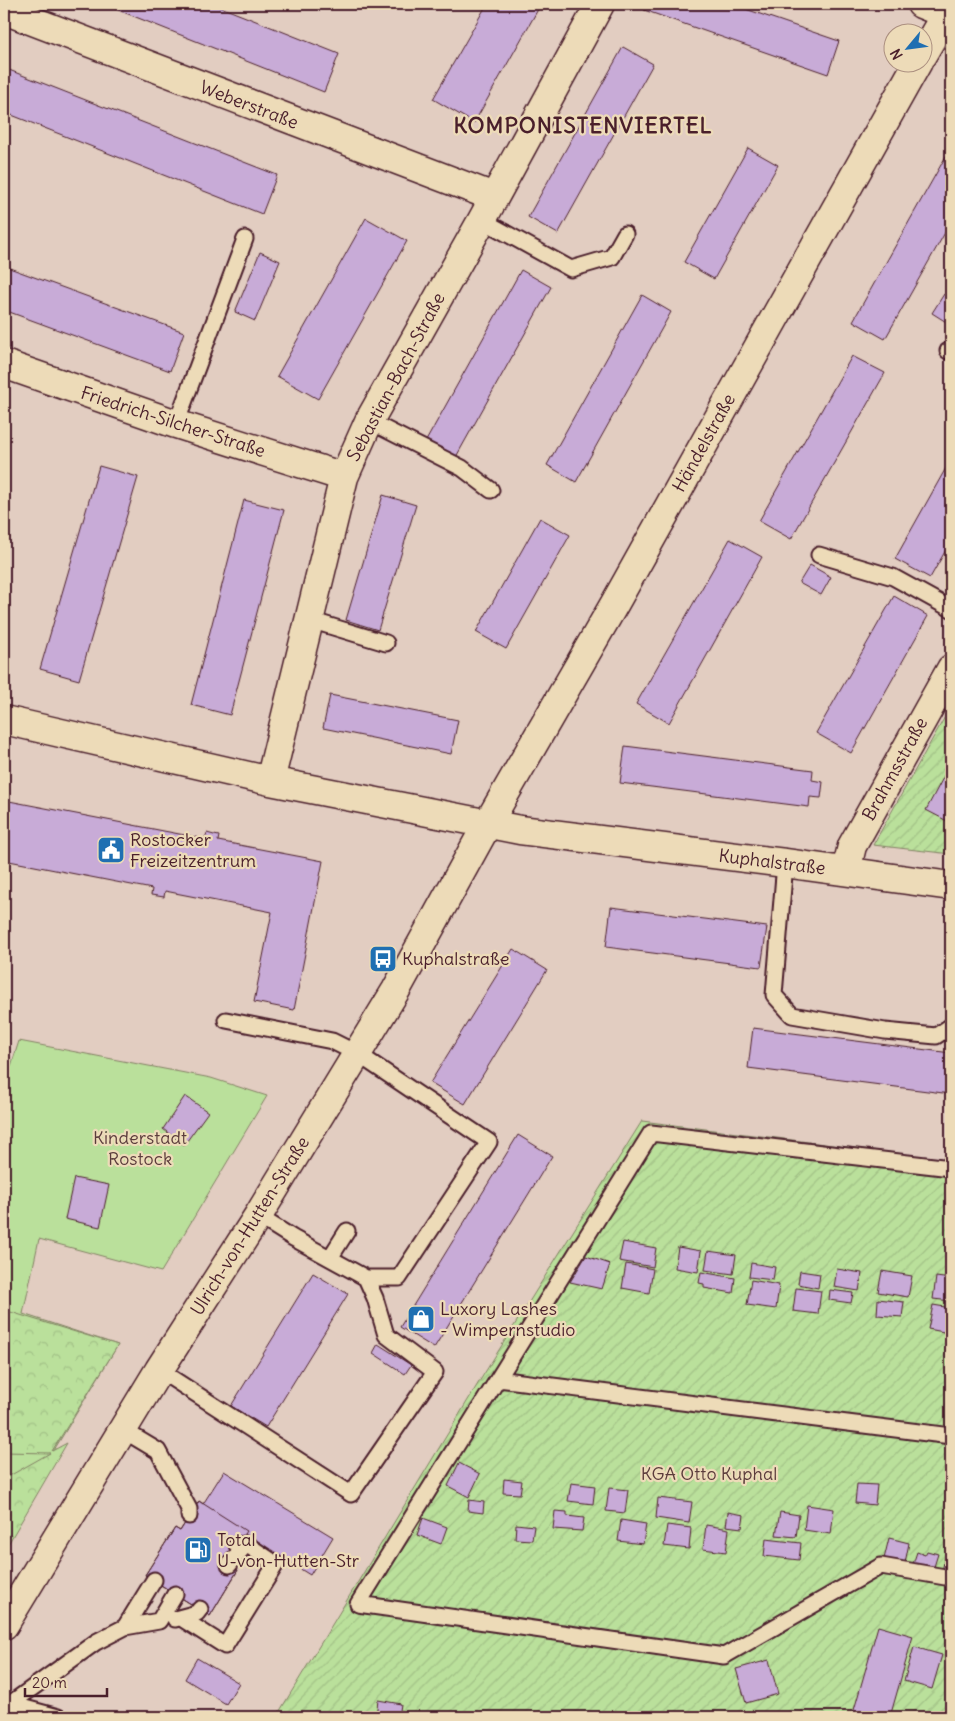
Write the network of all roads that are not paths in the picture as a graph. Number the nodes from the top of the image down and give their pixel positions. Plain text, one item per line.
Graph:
1 (600, 4) edge
2 (921, 4) edge
3 (4, 10) edge
4 (950, 12) edge
5 (932, 40) edge
6 (912, 72) edge
7 (488, 209) junction
8 (625, 234) dead end
9 (245, 239) dead end
10 (4, 364) edge
11 (369, 421) junction
12 (176, 424) junction
13 (344, 477) junction
14 (491, 490) dead end
15 (819, 554) dead end
16 (951, 609) edge
17 (310, 620) junction
18 (386, 643) dead end
19 (951, 669) edge
20 (4, 720) edge
21 (270, 781) junction
22 (488, 823) junction
23 (785, 863) junction
24 (846, 871) junction
25 (951, 886) edge
26 (226, 1020) dead end
27 (951, 1026) edge
28 (358, 1054) junction
29 (951, 1168) edge
30 (258, 1216) junction
31 (347, 1231) dead end
32 (330, 1258) junction
33 (366, 1278) junction
34 (158, 1370) junction
35 (498, 1379) junction
36 (124, 1430) junction
37 (951, 1436) edge
38 (189, 1516) dead end
39 (229, 1564) dead end
40 (951, 1578) edge
41 (154, 1580) dead end
42 (175, 1594) dead end
43 (200, 1609) dead end
44 (181, 1618) junction
45 (159, 1621) junction
46 (4, 1625) edge
47 (125, 1627) junction
48 (7, 1704) edge
49 (58, 1717) edge

1 - 7 street, Sebastian-Bach-Straße
2 - 4 street
3 - 7 street, Weberstraße
4 - 5 street
6 - 22 street, Händelstraße
7 - 8 lane
7 - 11 street, Sebastian-Bach-Straße
9 - 12 lane
10 - 12 street, Friedrich-Silcher-Straße
11 - 13 street, Sebastian-Bach-Straße
11 - 14 lane
12 - 13 street, Friedrich-Silcher-Straße
13 - 17 street, Sebastian-Bach-Straße
15 - 16 lane
17 - 18 lane
17 - 21 street, Sebastian-Bach-Straße
19 - 24 street, Brahmsstraße
20 - 21 street, Kuphalstraße
21 - 22 street, Kuphalstraße
22 - 23 street, Kuphalstraße
22 - 28 street, Ulrich-von-Hutten-Straße
23 - 24 street, Kuphalstraße
23 - 27 lane
24 - 25 street, Kuphalstraße
26 - 28 lane
28 - 30 street, Ulrich-von-Hutten-Straße
28 - 33 lane
29 - 35 lane
30 - 32 lane
30 - 34 street, Ulrich-von-Hutten-Straße
31 - 32 lane
32 - 33 lane
33 - 34 lane
34 - 36 street, Ulrich-von-Hutten-Straße
35 - 37 lane
35 - 40 lane
36 - 38 lane
36 - 46 street, Ulrich-von-Hutten-Straße
39 - 44 lane
41 - 47 lane
42 - 45 lane
43 - 44 lane
44 - 45 lane
45 - 47 lane
47 - 48 lane
48 - 49 lane

